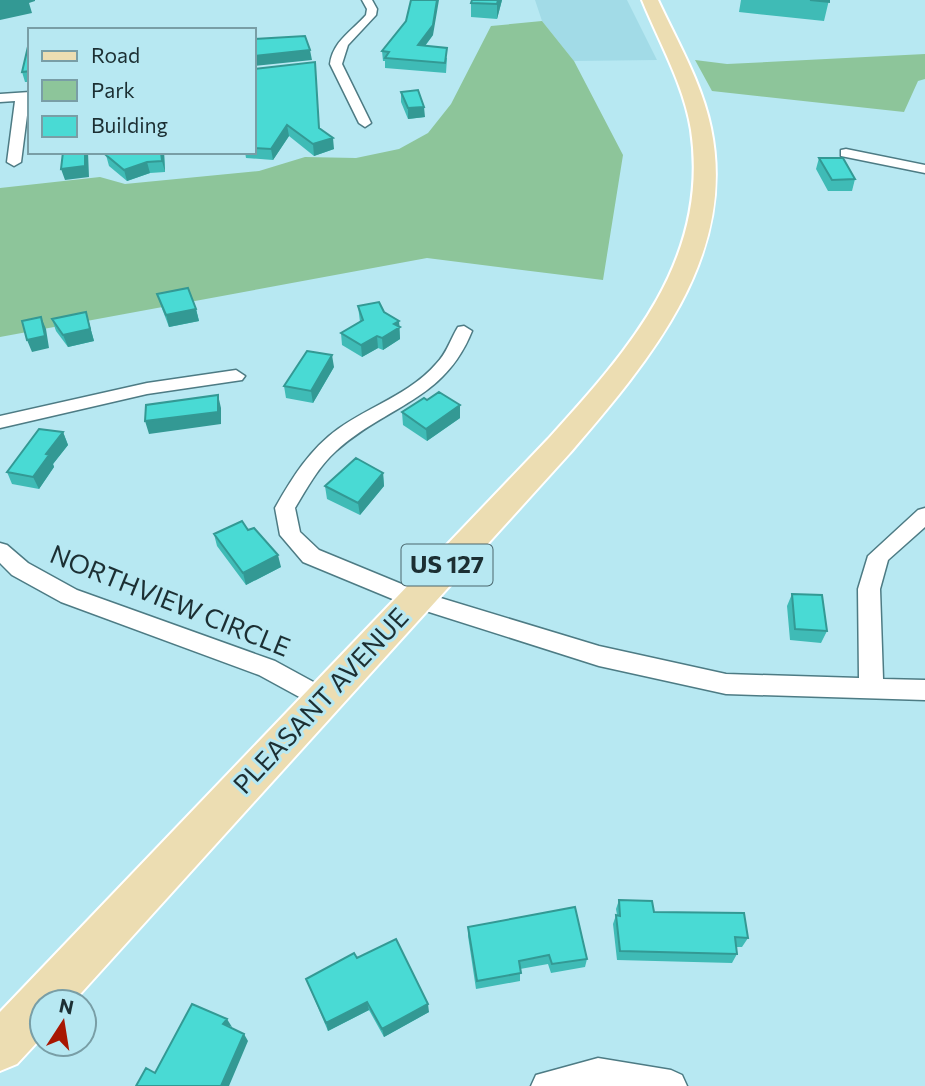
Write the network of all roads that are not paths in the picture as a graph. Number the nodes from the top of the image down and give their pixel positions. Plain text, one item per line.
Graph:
1 (367, 0) edge
2 (650, 0) edge
3 (336, 64) junction
4 (322, 65) dead end
5 (26, 96) edge
6 (0, 98) edge
7 (365, 123) dead end
8 (846, 153) dead end
9 (14, 162) dead end
10 (925, 169) edge
11 (464, 331) dead end
12 (236, 376) dead end
13 (0, 422) edge
14 (925, 514) edge
15 (0, 551) edge
16 (415, 599) junction
17 (871, 688) junction
18 (925, 690) edge
19 (322, 698) junction
20 (0, 1047) edge
21 (547, 1086) edge
22 (671, 1086) edge

1 - 3 street
2 - 16 main road, PLEASANT AVENUE / US 127
3 - 4 street
3 - 7 street
5 - 6 street
5 - 9 street
8 - 10 street
11 - 16 street
12 - 13 street
14 - 17 street
15 - 19 street, NORTHVIEW CIRCLE
16 - 17 street
16 - 19 main road, PLEASANT AVENUE / US 127
17 - 18 street
19 - 20 main road, PLEASANT AVENUE / US 127
21 - 22 street

